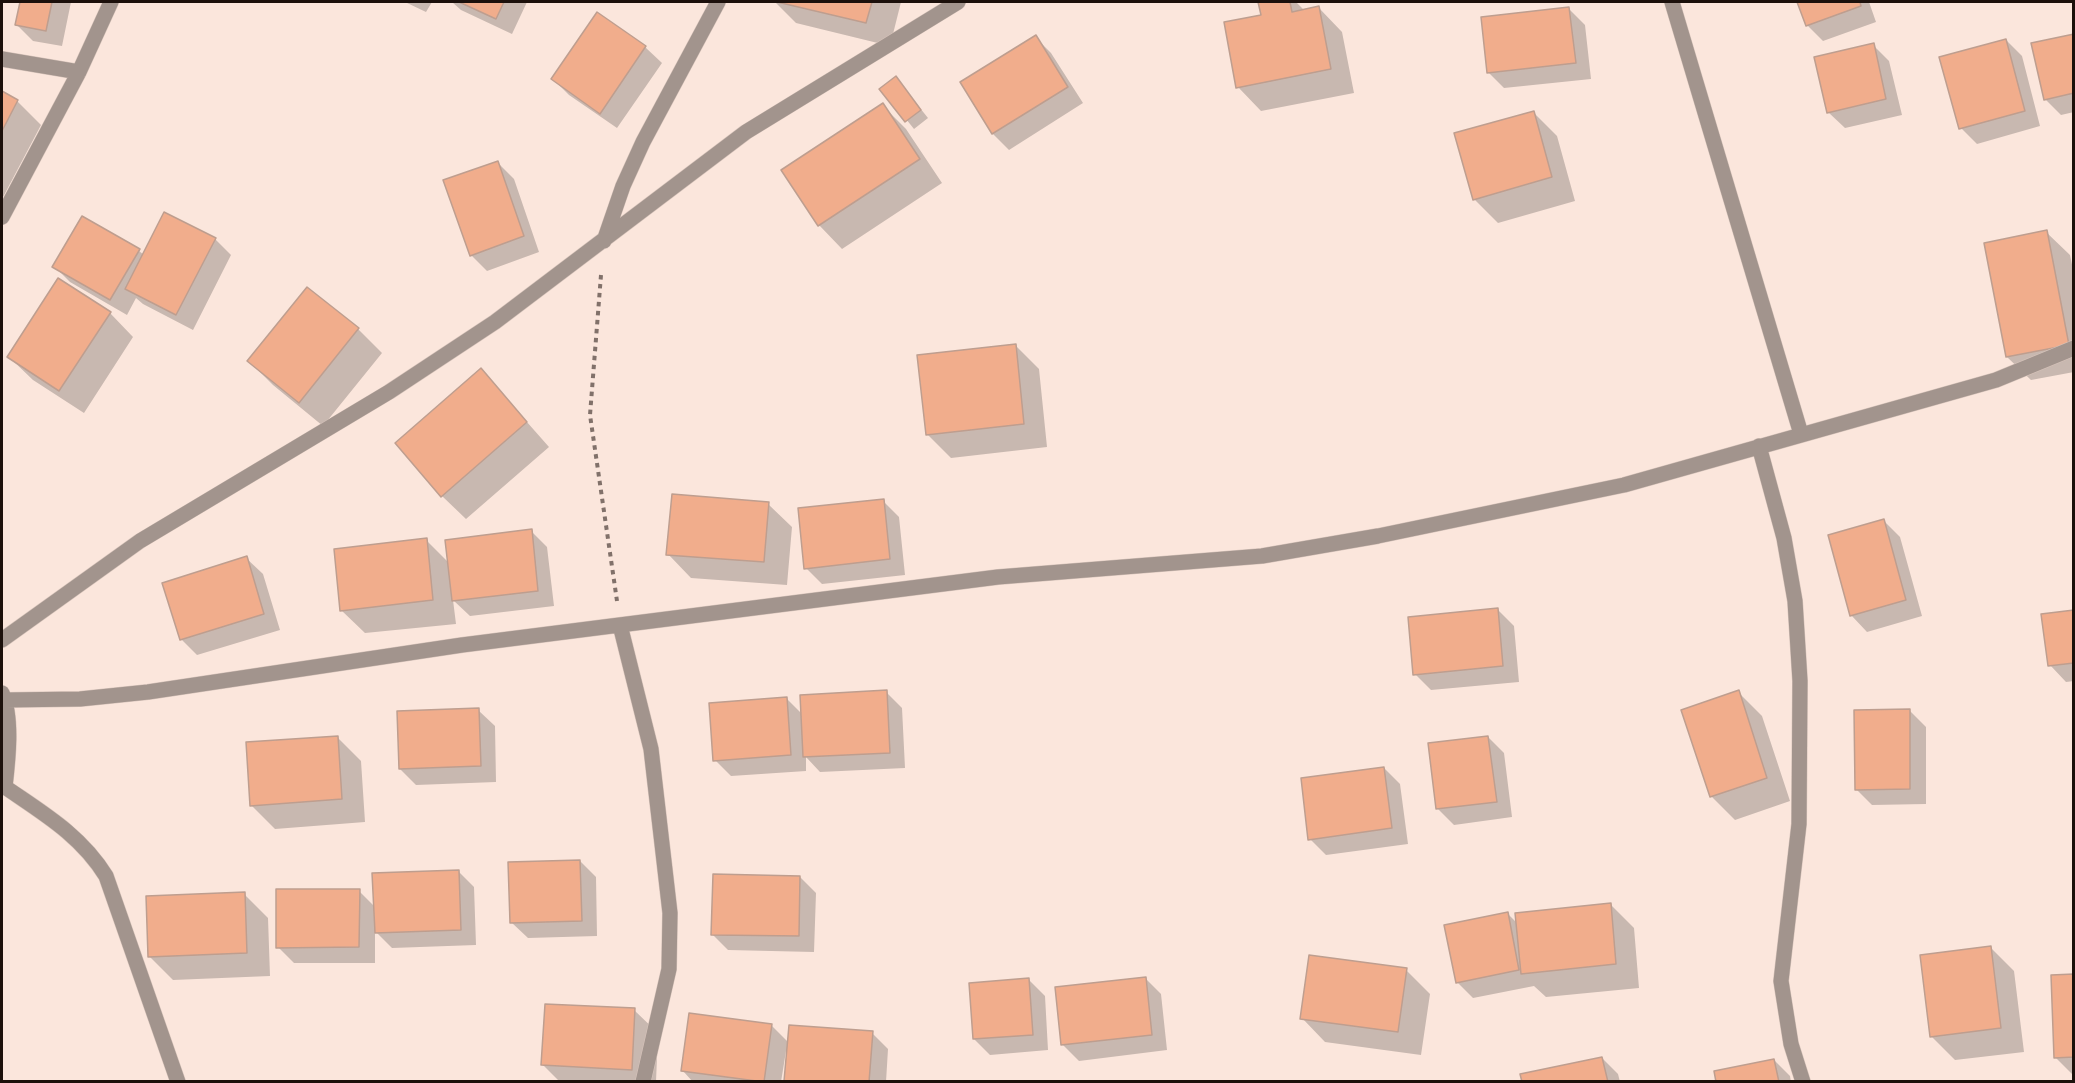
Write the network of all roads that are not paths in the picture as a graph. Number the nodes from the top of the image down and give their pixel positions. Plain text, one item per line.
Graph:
1 (111, 2) edge
2 (718, 2) edge
3 (958, 2) edge
4 (1672, 2) edge
5 (2, 59) edge
6 (80, 72) junction
7 (2, 218) edge
8 (604, 241) junction
9 (2073, 348) edge
10 (1801, 434) junction
11 (1759, 446) junction
12 (620, 626) junction
13 (2, 640) edge
14 (3, 697) edge
15 (3, 786) edge
16 (178, 1082) edge
17 (643, 1082) edge
18 (1803, 1082) edge

1 - 6 street
2 - 8 street
3 - 8 street
4 - 10 street
5 - 6 street
6 - 7 street
8 - 13 street
9 - 10 street
10 - 11 street
11 - 12 street
11 - 18 street
12 - 14 street
12 - 17 street
14 - 15 street
15 - 16 street

